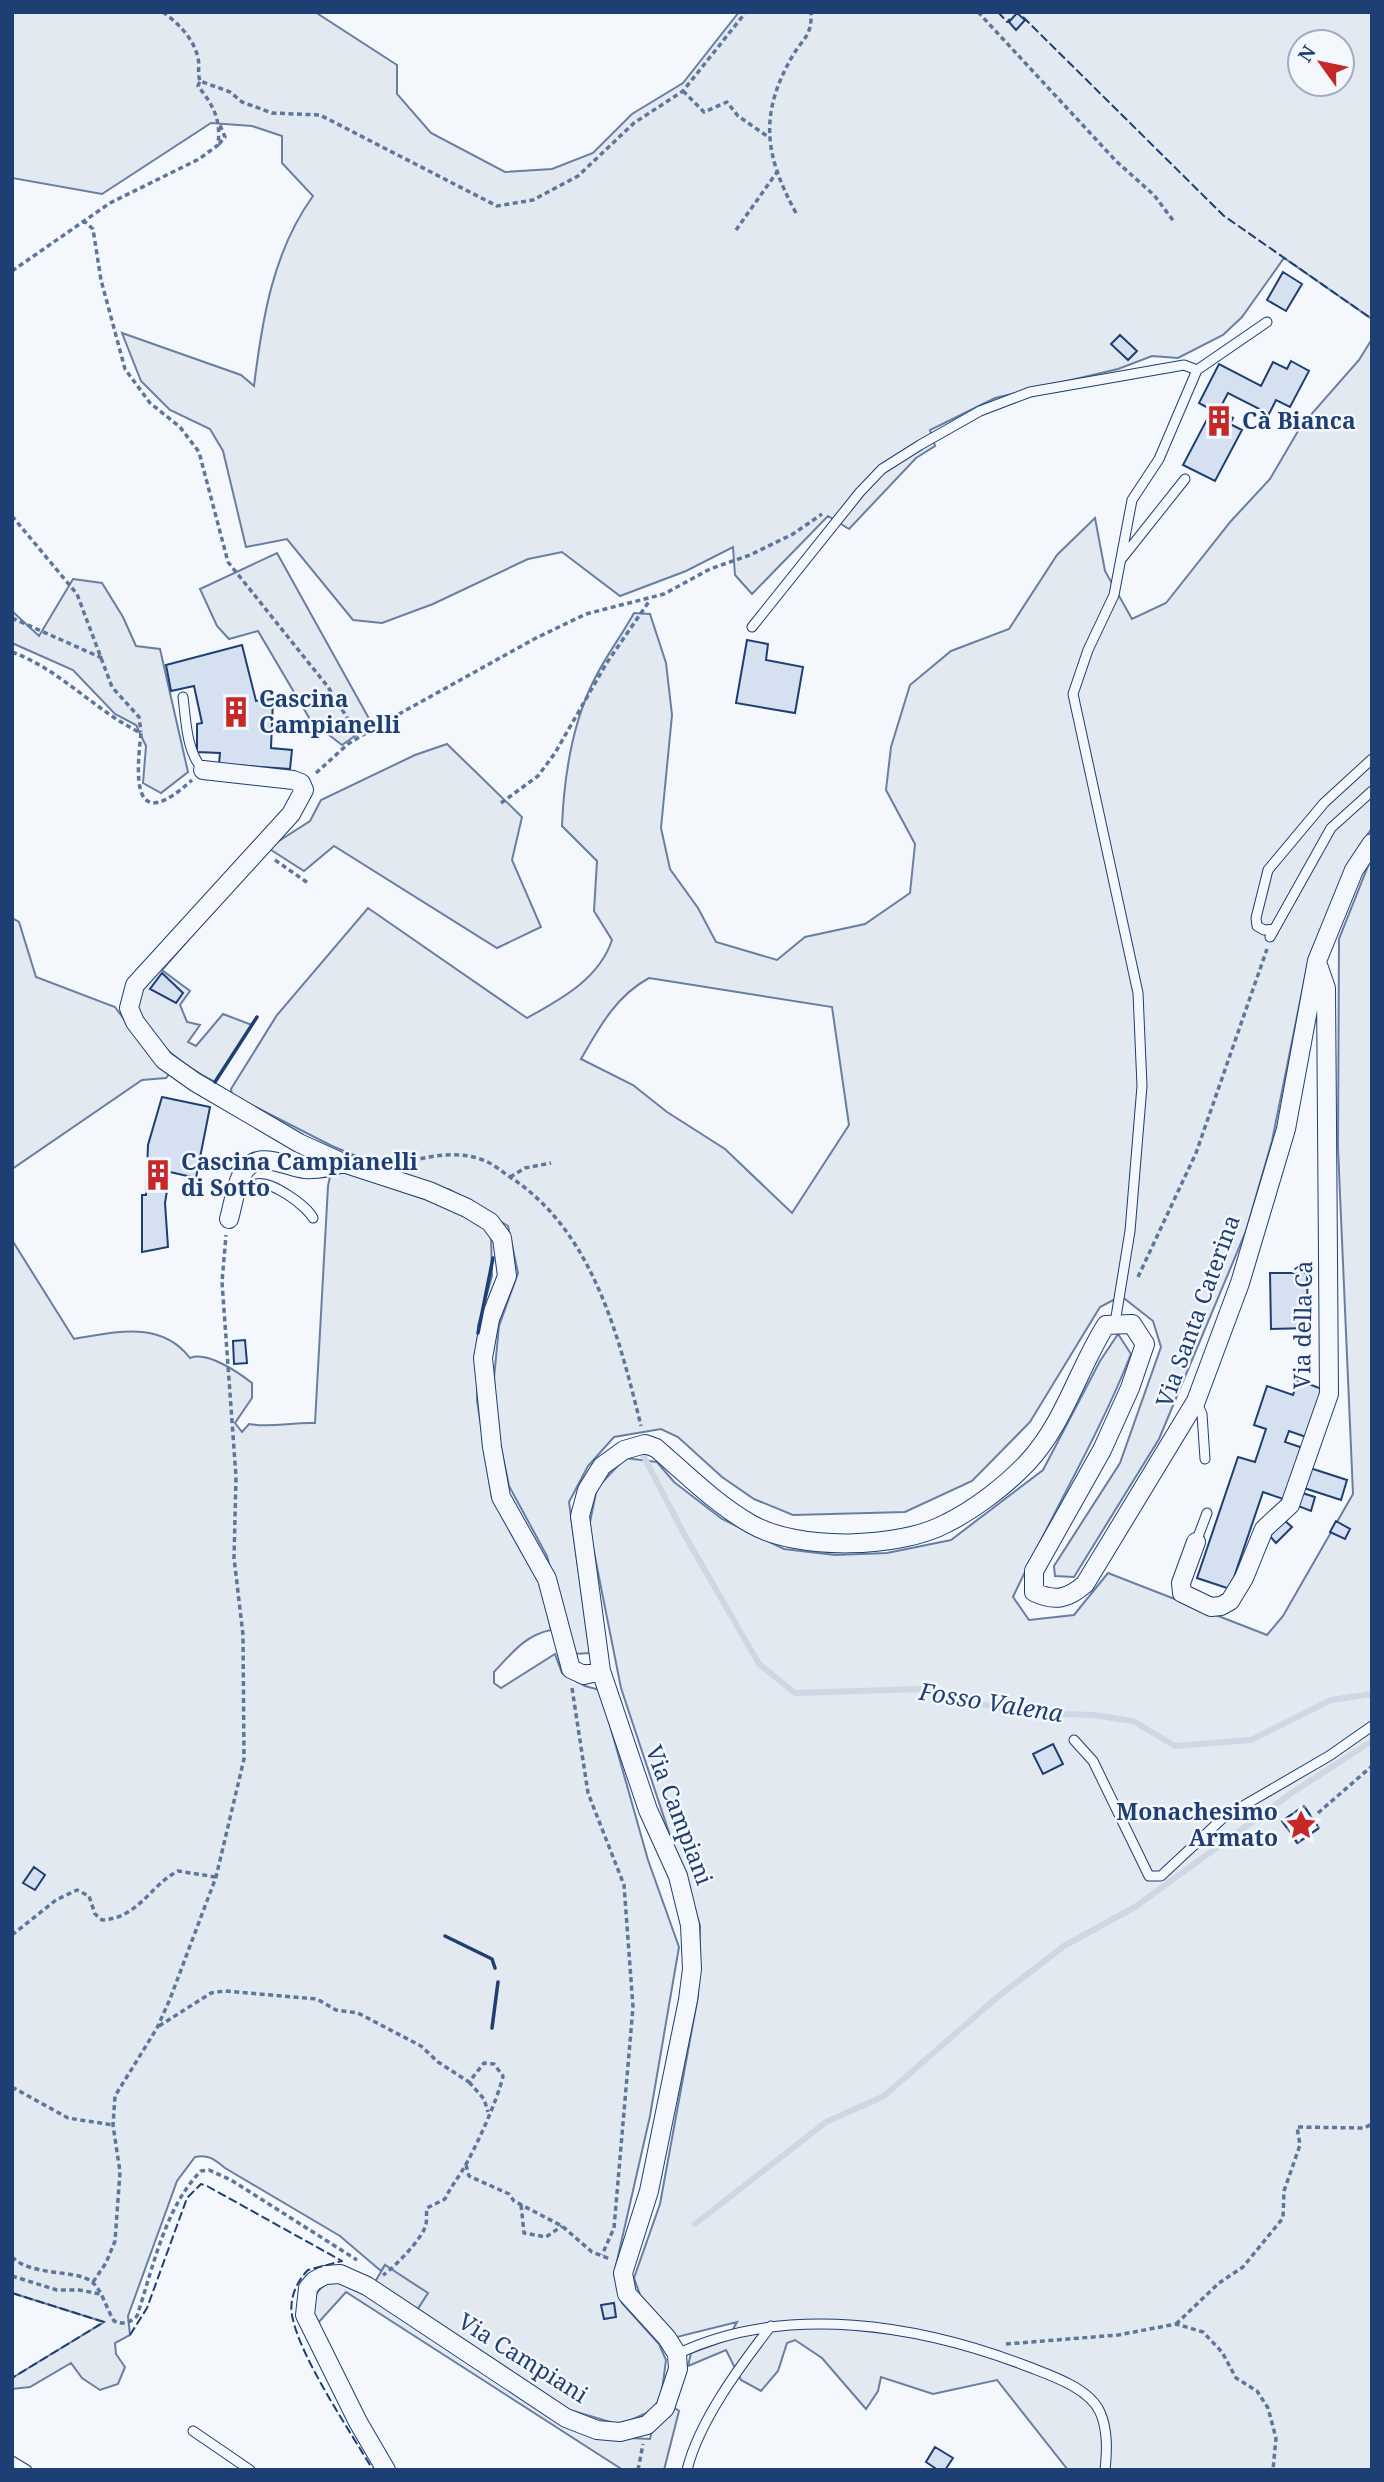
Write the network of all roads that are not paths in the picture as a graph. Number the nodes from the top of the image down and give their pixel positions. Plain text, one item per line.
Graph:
1 (1266, 322) dead end
2 (1197, 370) junction
3 (1185, 479) dead end
4 (1123, 557) junction
5 (752, 626) dead end
6 (183, 696) dead end
7 (1372, 759) edge
8 (203, 770) joint
9 (1372, 791) edge
10 (1372, 843) edge
11 (1317, 961) junction
12 (343, 1163) junction
13 (235, 1198) junction
14 (229, 1219) road end
15 (313, 1219) dead end
16 (1115, 1323) junction
17 (1196, 1401) junction
18 (1205, 1459) dead end
19 (1206, 1513) dead end
20 (1196, 1542) joint
21 (601, 1671) junction
22 (1372, 1726) edge
23 (1074, 1740) dead end
24 (771, 2326) junction
25 (677, 2354) junction
26 (193, 2431) dead end
27 (12, 2460) edge
28 (27, 2470) edge
29 (250, 2470) edge
30 (386, 2470) edge
31 (687, 2470) edge
32 (1105, 2470) edge

1 - 2 lane
2 - 4 lane
2 - 5 lane
3 - 4 lane
4 - 16 lane
6 - 8 lane
7 - 9 lane
8 - 12 street
10 - 11 street, Via Santa Caterina
11 - 17 street, Via Santa Caterina
11 - 20 street, Via della Cà
12 - 13 street
12 - 21 street
13 - 14 street
13 - 15 lane
16 - 17 street, Via Santa Caterina
16 - 21 street, Via Campiani
17 - 18 lane
19 - 20 lane
21 - 25 street, Via Campiani
22 - 23 lane
24 - 25 lane
24 - 31 lane
24 - 32 lane
25 - 30 street, Via Campiani
26 - 29 lane
27 - 28 lane

